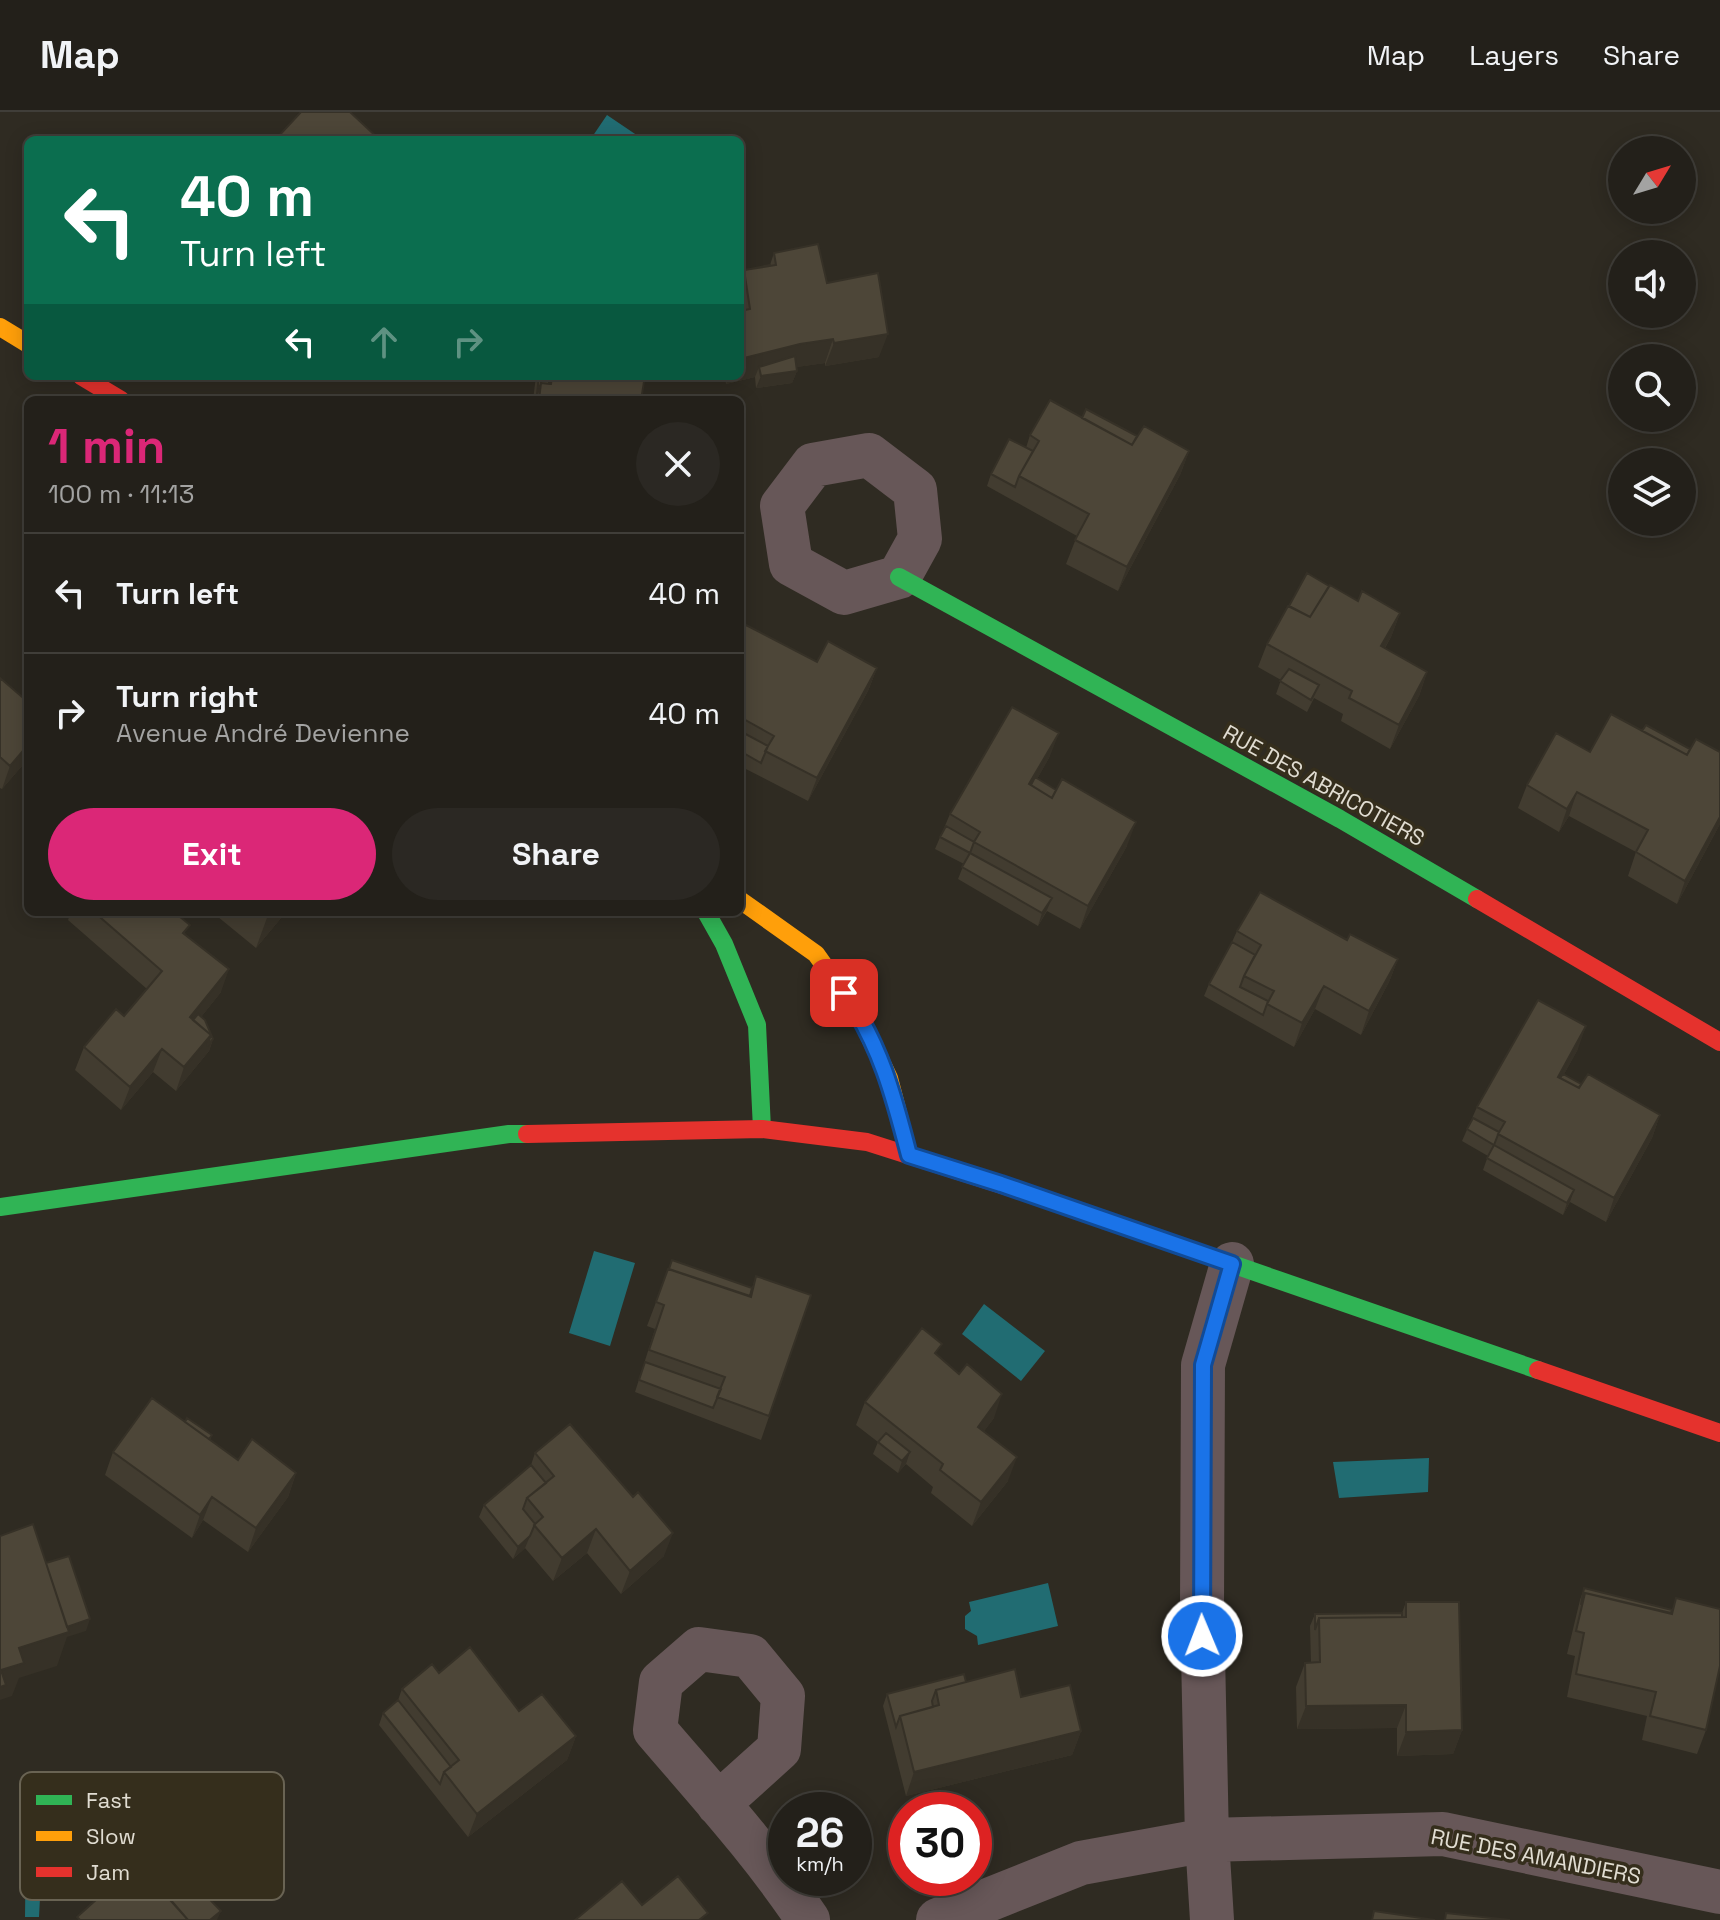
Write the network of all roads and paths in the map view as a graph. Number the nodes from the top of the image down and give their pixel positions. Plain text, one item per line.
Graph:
1 (0, 327) edge
2 (24, 342) edge
3 (88, 380) edge
4 (114, 396) edge
5 (899, 577) dead end
6 (744, 903) edge
7 (708, 916) edge
8 (1720, 1042) edge
9 (762, 1129) junction
10 (909, 1155) junction
11 (0, 1207) edge
12 (1232, 1264) junction
13 (1720, 1433) edge
14 (718, 1804) dead end
15 (1207, 1840) junction
16 (1720, 1892) edge
17 (808, 1920) edge
18 (938, 1920) edge
19 (1212, 1920) edge

1 - 2 main road
3 - 4 main road
5 - 8 main road, RUE DES ABRICOTIERS
6 - 10 main road
7 - 9 main road
9 - 10 main road
9 - 11 main road
10 - 12 main road
12 - 13 main road
12 - 15 street
14 - 17 street
15 - 16 street, RUE DES AMANDIERS
15 - 18 street, RUE DES AMANDIERS
15 - 19 street

